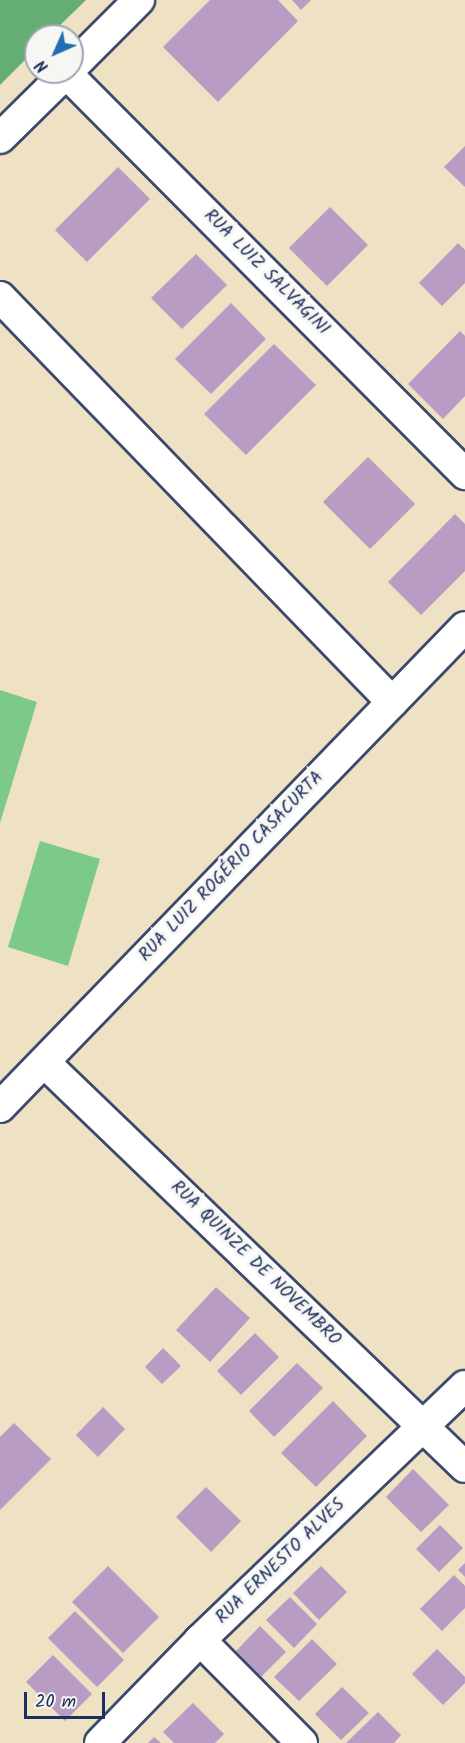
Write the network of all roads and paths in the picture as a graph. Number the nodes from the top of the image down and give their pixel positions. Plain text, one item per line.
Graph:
1 (139, 0) edge
2 (84, 55) edge
3 (55, 84) edge
4 (81, 84) edge
5 (0, 138) edge
6 (0, 297) edge
7 (465, 474) edge
8 (465, 627) edge
9 (392, 702) junction
10 (44, 1062) junction
11 (0, 1107) edge
12 (465, 1386) edge
13 (423, 1425) junction
14 (465, 1467) edge
15 (200, 1640) junction
16 (100, 1743) edge
17 (303, 1743) edge

1 - 2 street
3 - 5 street
4 - 7 street, RUA LUIZ SALVAGINI
6 - 9 street
8 - 9 street, RUA LUIZ ROGÉRIO CASACURTA
9 - 10 street, RUA LUIZ ROGÉRIO CASACURTA
10 - 11 street, RUA LUIZ ROGÉRIO CASACURTA
10 - 13 street, RUA QUINZE DE NOVEMBRO
12 - 13 street, RUA ERNESTO ALVES
13 - 14 street, RUA QUINZE DE NOVEMBRO
13 - 15 street, RUA ERNESTO ALVES
15 - 16 street, RUA ERNESTO ALVES
15 - 17 street

